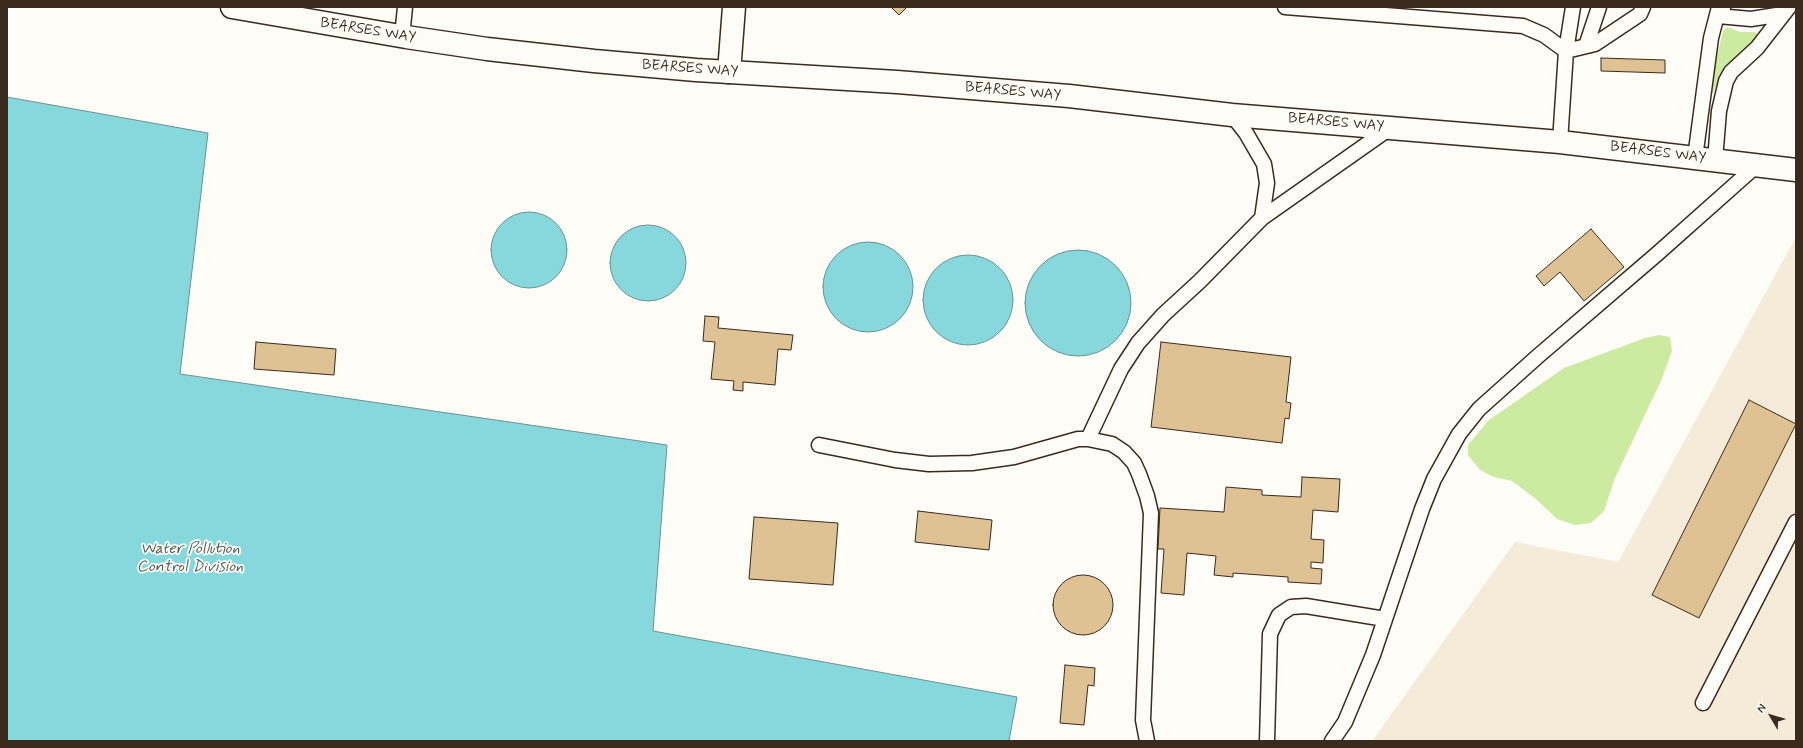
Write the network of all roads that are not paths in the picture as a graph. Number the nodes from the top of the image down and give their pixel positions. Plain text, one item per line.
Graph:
1 (232, 7) edge
2 (405, 7) edge
3 (734, 7) edge
4 (1286, 7) edge
5 (1573, 7) edge
6 (1599, 7) edge
7 (1643, 7) edge
8 (1786, 9) edge
9 (1720, 10) edge
10 (402, 36) junction
11 (1586, 46) junction
12 (1566, 51) junction
13 (729, 72) junction
14 (1232, 115) junction
15 (1390, 128) junction
16 (1560, 142) junction
17 (1705, 159) junction
18 (1756, 166) junction
19 (1796, 170) edge
20 (1262, 218) junction
21 (1088, 439) junction
22 (819, 445) dead end
23 (1796, 522) edge
24 (1385, 619) junction
25 (1703, 703) dead end
26 (1146, 741) edge
27 (1267, 741) edge
28 (1332, 741) edge

1 - 10 main road, BEARSES WAY
2 - 10 lane
3 - 13 main road
4 - 12 lane
5 - 12 lane
6 - 11 lane
7 - 11 lane
8 - 9 lane
8 - 17 lane
9 - 17 lane
10 - 13 main road, BEARSES WAY
11 - 12 lane
12 - 16 lane
13 - 14 main road, BEARSES WAY
14 - 15 main road, BEARSES WAY
14 - 20 lane
15 - 16 main road, BEARSES WAY
15 - 20 lane
16 - 17 main road, BEARSES WAY
17 - 18 main road, BEARSES WAY
18 - 19 main road, BEARSES WAY
18 - 24 lane
20 - 21 lane
21 - 22 lane
21 - 26 lane
23 - 25 lane
24 - 27 lane
24 - 28 lane

